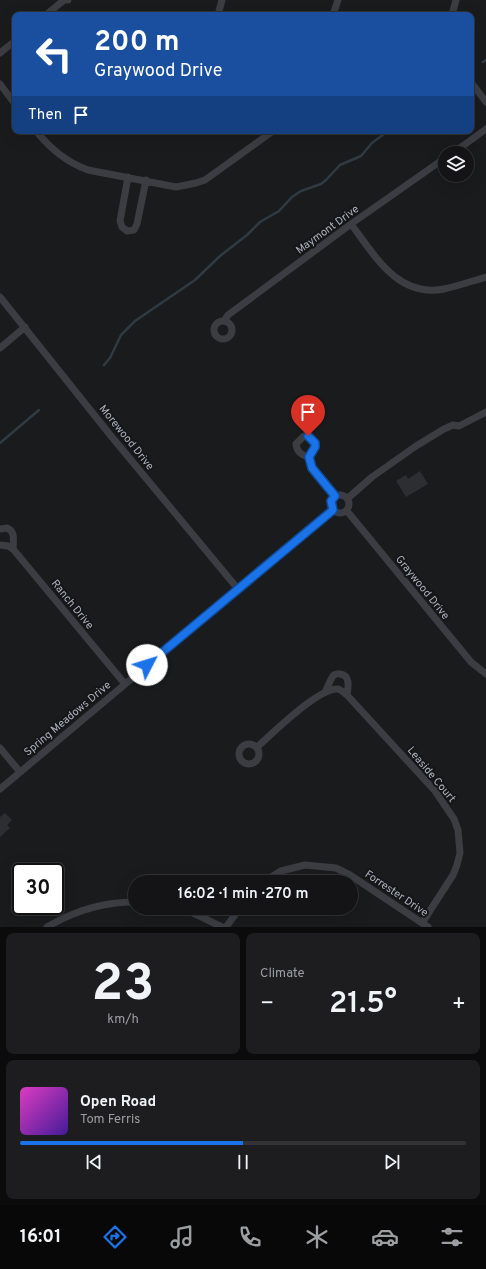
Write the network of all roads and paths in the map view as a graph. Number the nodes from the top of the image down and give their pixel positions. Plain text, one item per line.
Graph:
1 (68, 0) edge
2 (222, 0) edge
3 (338, 0) edge
4 (456, 0) edge
5 (50, 12) edge
6 (219, 12) edge
7 (334, 12) edge
8 (453, 12) edge
9 (12, 43) edge
10 (0, 53) edge
11 (0, 84) edge
12 (474, 86) edge
13 (12, 100) edge
14 (486, 102) edge
15 (486, 130) edge
16 (39, 134) edge
17 (269, 134) edge
18 (463, 146) edge
19 (438, 163) edge
20 (128, 177) junction
21 (146, 180) junction
22 (351, 224) junction
23 (486, 277) edge
24 (0, 297) edge
25 (224, 320) dead end
26 (25, 327) junction
27 (0, 348) edge
28 (486, 412) edge
29 (309, 457) dead end
30 (335, 496) junction
31 (348, 498) junction
32 (333, 510) junction
33 (347, 511) junction
34 (0, 529) edge
35 (0, 545) edge
36 (13, 549) junction
37 (238, 589) junction
38 (486, 674) edge
39 (125, 684) junction
40 (325, 692) junction
41 (348, 695) junction
42 (257, 747) dead end
43 (0, 748) edge
44 (20, 772) junction
45 (0, 789) edge
46 (274, 875) edge
47 (350, 875) edge
48 (358, 880) edge
49 (128, 903) edge
50 (196, 915) edge
51 (235, 915) edge
52 (425, 925) edge
53 (47, 927) edge
54 (222, 927) edge
55 (226, 927) edge

1 - 5 street
2 - 6 street
3 - 7 street
4 - 8 street
9 - 10 street
11 - 13 street
12 - 14 street
15 - 18 street
16 - 20 street
17 - 21 street
19 - 22 street, Maymont Drive
20 - 21 street
20 - 21 street
22 - 23 street
22 - 25 street, Maymont Drive
24 - 26 street, Morewood Drive
26 - 27 street
26 - 37 street, Morewood Drive
28 - 31 street
29 - 30 street
30 - 31 street
30 - 32 street
31 - 33 street
32 - 33 street
32 - 37 street, Spring Meadows Drive
33 - 38 street, Graywood Drive
34 - 36 street
35 - 36 street
36 - 39 street, Ranch Drive
37 - 39 street, Spring Meadows Drive
39 - 44 street, Spring Meadows Drive
40 - 41 street
40 - 41 street
40 - 42 street
41 - 52 street, Leaside Court
43 - 44 street
44 - 45 street, Spring Meadows Drive
46 - 47 street, Forrester Drive
48 - 52 street, Forrester Drive
49 - 53 street
50 - 54 street
51 - 55 street

